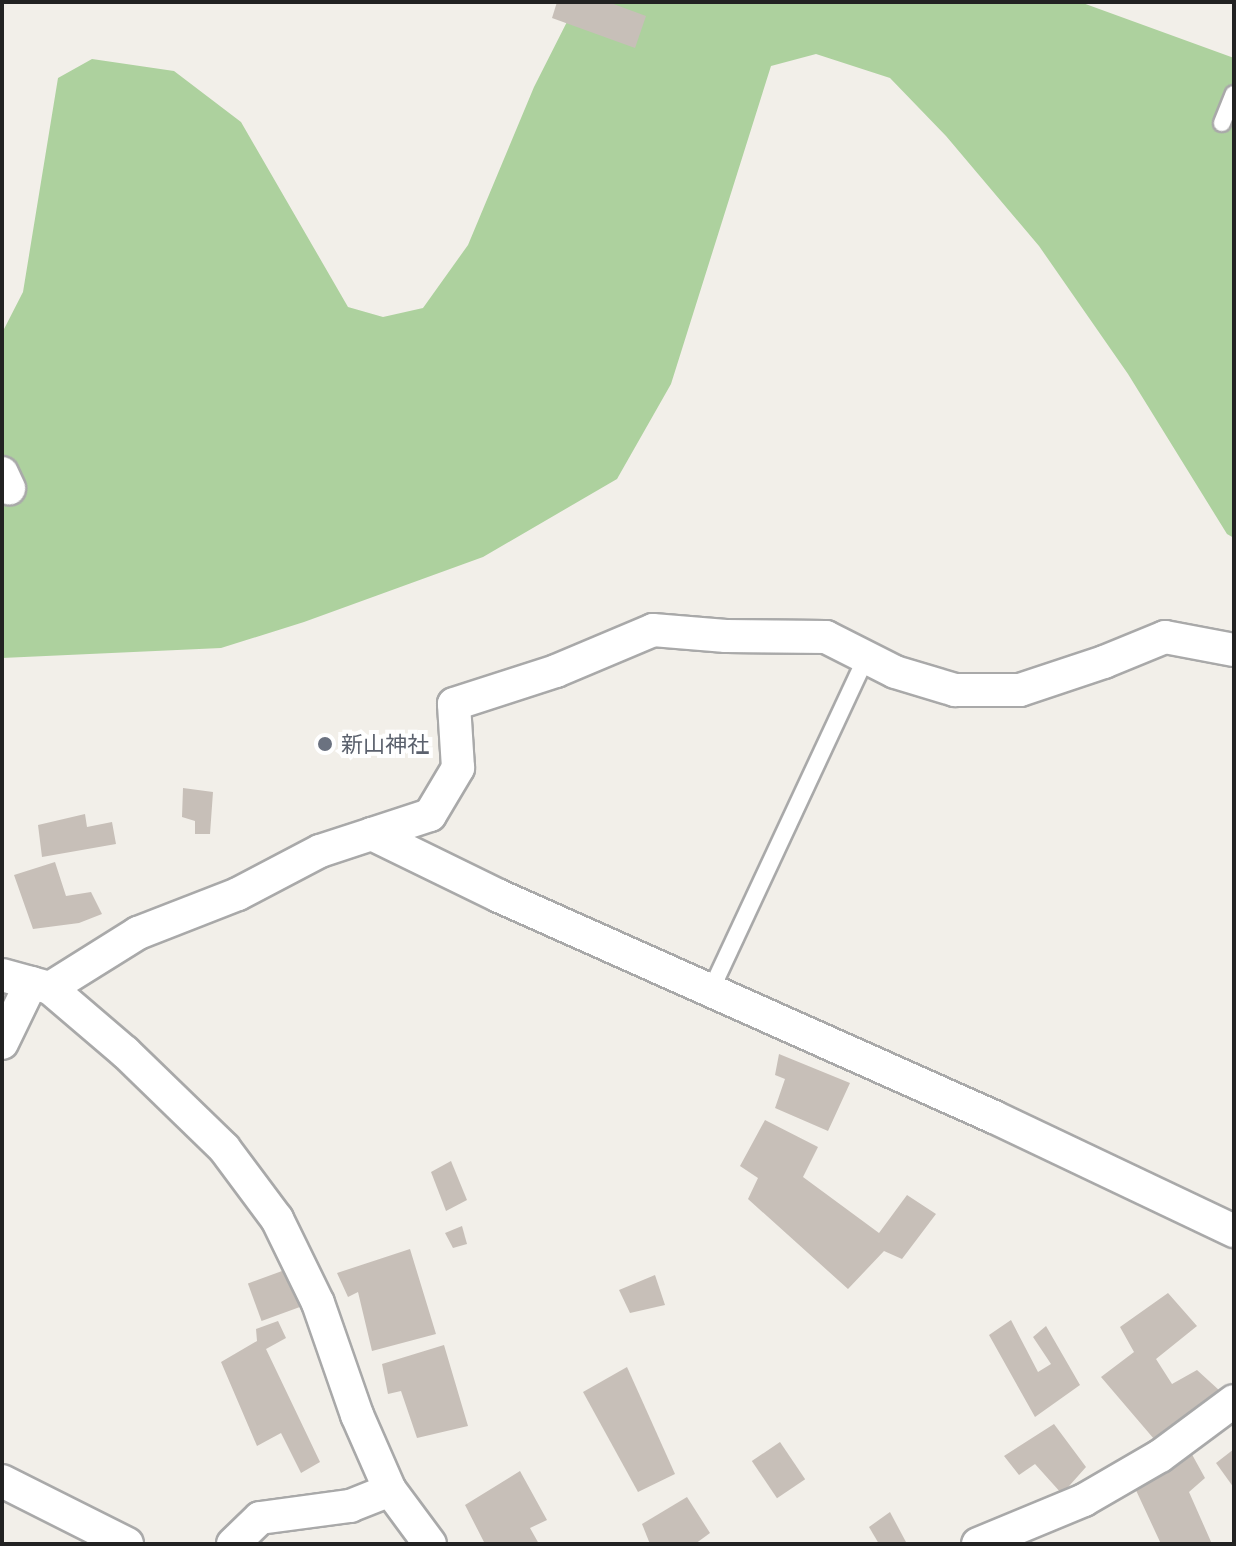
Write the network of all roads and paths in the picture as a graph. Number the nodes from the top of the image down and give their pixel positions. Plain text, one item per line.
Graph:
1 (1234, 94) edge
2 (1222, 123) dead end
3 (1234, 650) edge
4 (866, 658) junction
5 (372, 834) junction
6 (27, 982) edge
7 (711, 990) junction
8 (2, 1043) edge
9 (1234, 1231) edge
10 (1234, 1401) edge
11 (2, 1481) edge
12 (390, 1490) junction
13 (127, 1544) edge
14 (233, 1544) edge
15 (430, 1544) edge
16 (978, 1544) edge

1 - 2 lane
3 - 4 street
4 - 5 street
4 - 7 lane
5 - 6 street
5 - 7 street
6 - 8 street
6 - 12 street
7 - 9 street
10 - 16 street
11 - 13 street
12 - 14 street
12 - 15 street

